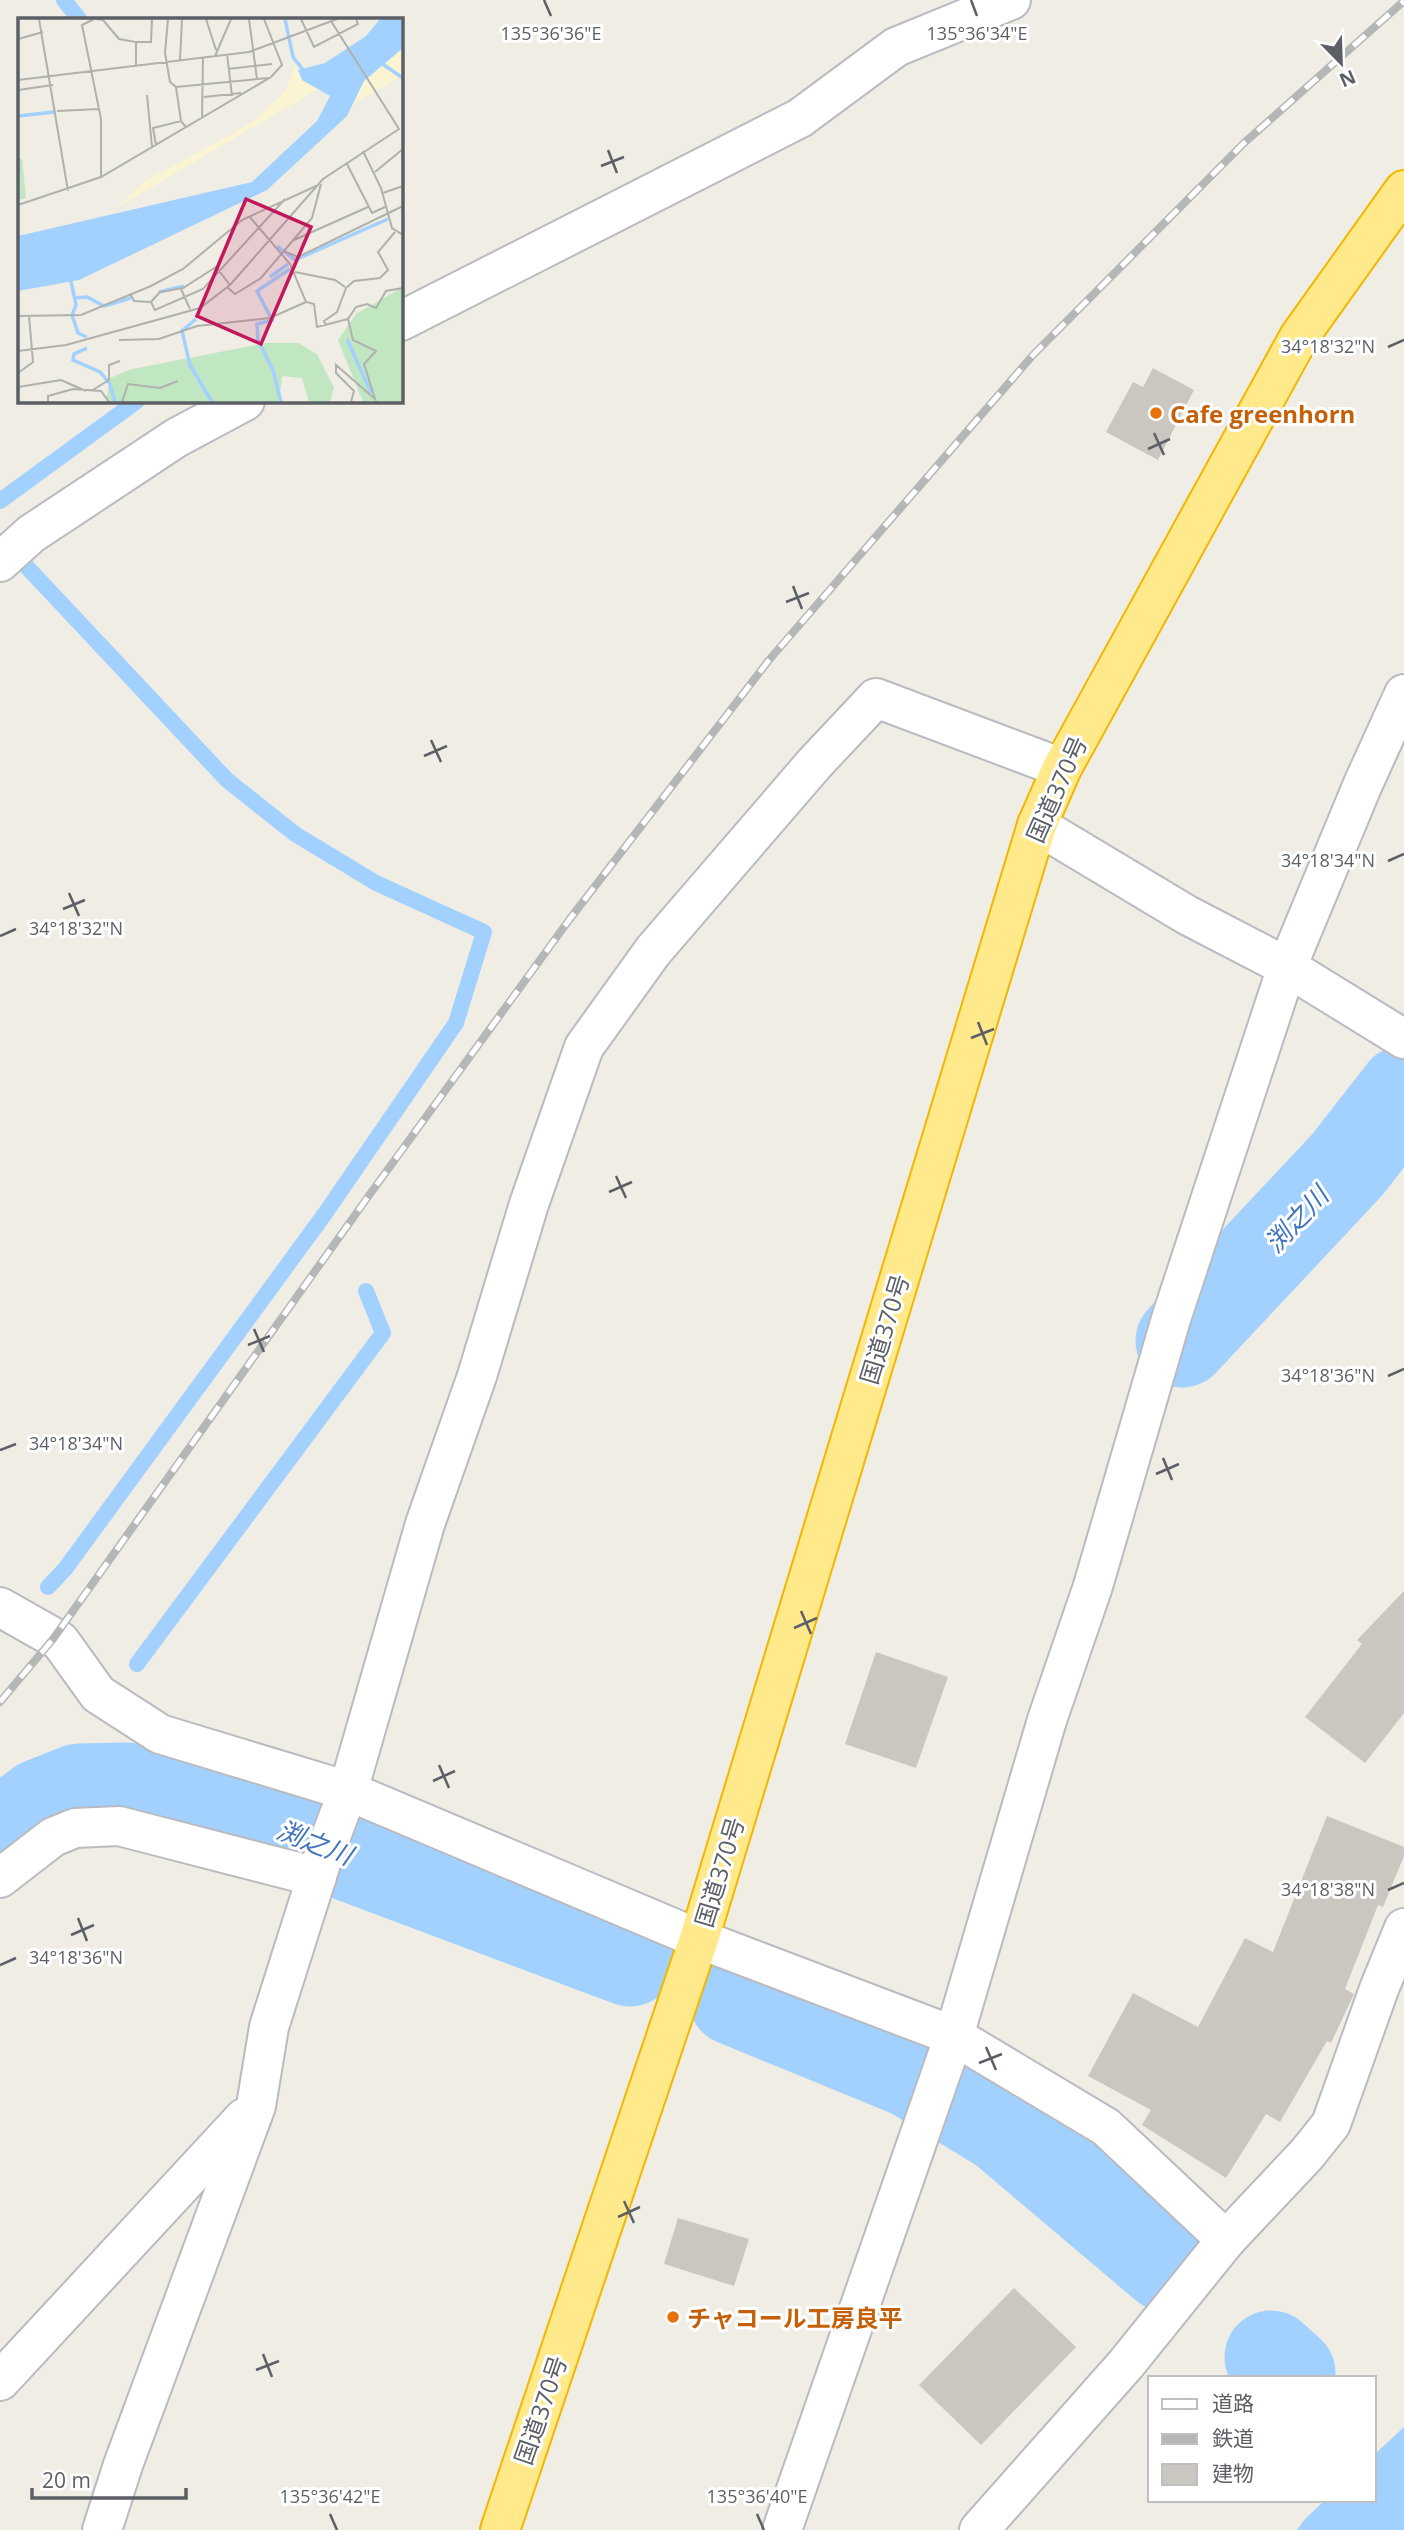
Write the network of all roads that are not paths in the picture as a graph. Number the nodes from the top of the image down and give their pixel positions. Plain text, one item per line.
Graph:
1 (1011, 0) edge
2 (1404, 190) edge
3 (402, 320) edge
4 (243, 402) edge
5 (0, 562) edge
6 (1404, 694) edge
7 (1062, 768) junction
8 (1037, 825) junction
9 (1287, 967) junction
10 (1404, 1039) edge
11 (0, 1607) edge
12 (342, 1806) junction
13 (319, 1870) junction
14 (0, 1878) edge
15 (1404, 1928) edge
16 (699, 1940) junction
17 (949, 2049) junction
18 (256, 2106) junction
19 (1226, 2240) junction
20 (0, 2381) edge
21 (103, 2530) edge
22 (500, 2530) edge
23 (782, 2530) edge
24 (979, 2530) edge

1 - 3 street
2 - 7 highway, 国道370号
4 - 5 street
6 - 9 street
7 - 8 highway, 国道370号
7 - 12 street
8 - 9 street
8 - 16 highway, 国道370号
9 - 10 street
9 - 17 street
11 - 12 street
12 - 13 street
12 - 16 street
13 - 14 street
13 - 18 street
15 - 19 street
16 - 17 street
16 - 22 highway, 国道370号
17 - 19 street
17 - 23 street
18 - 20 street
18 - 21 street
19 - 24 street

